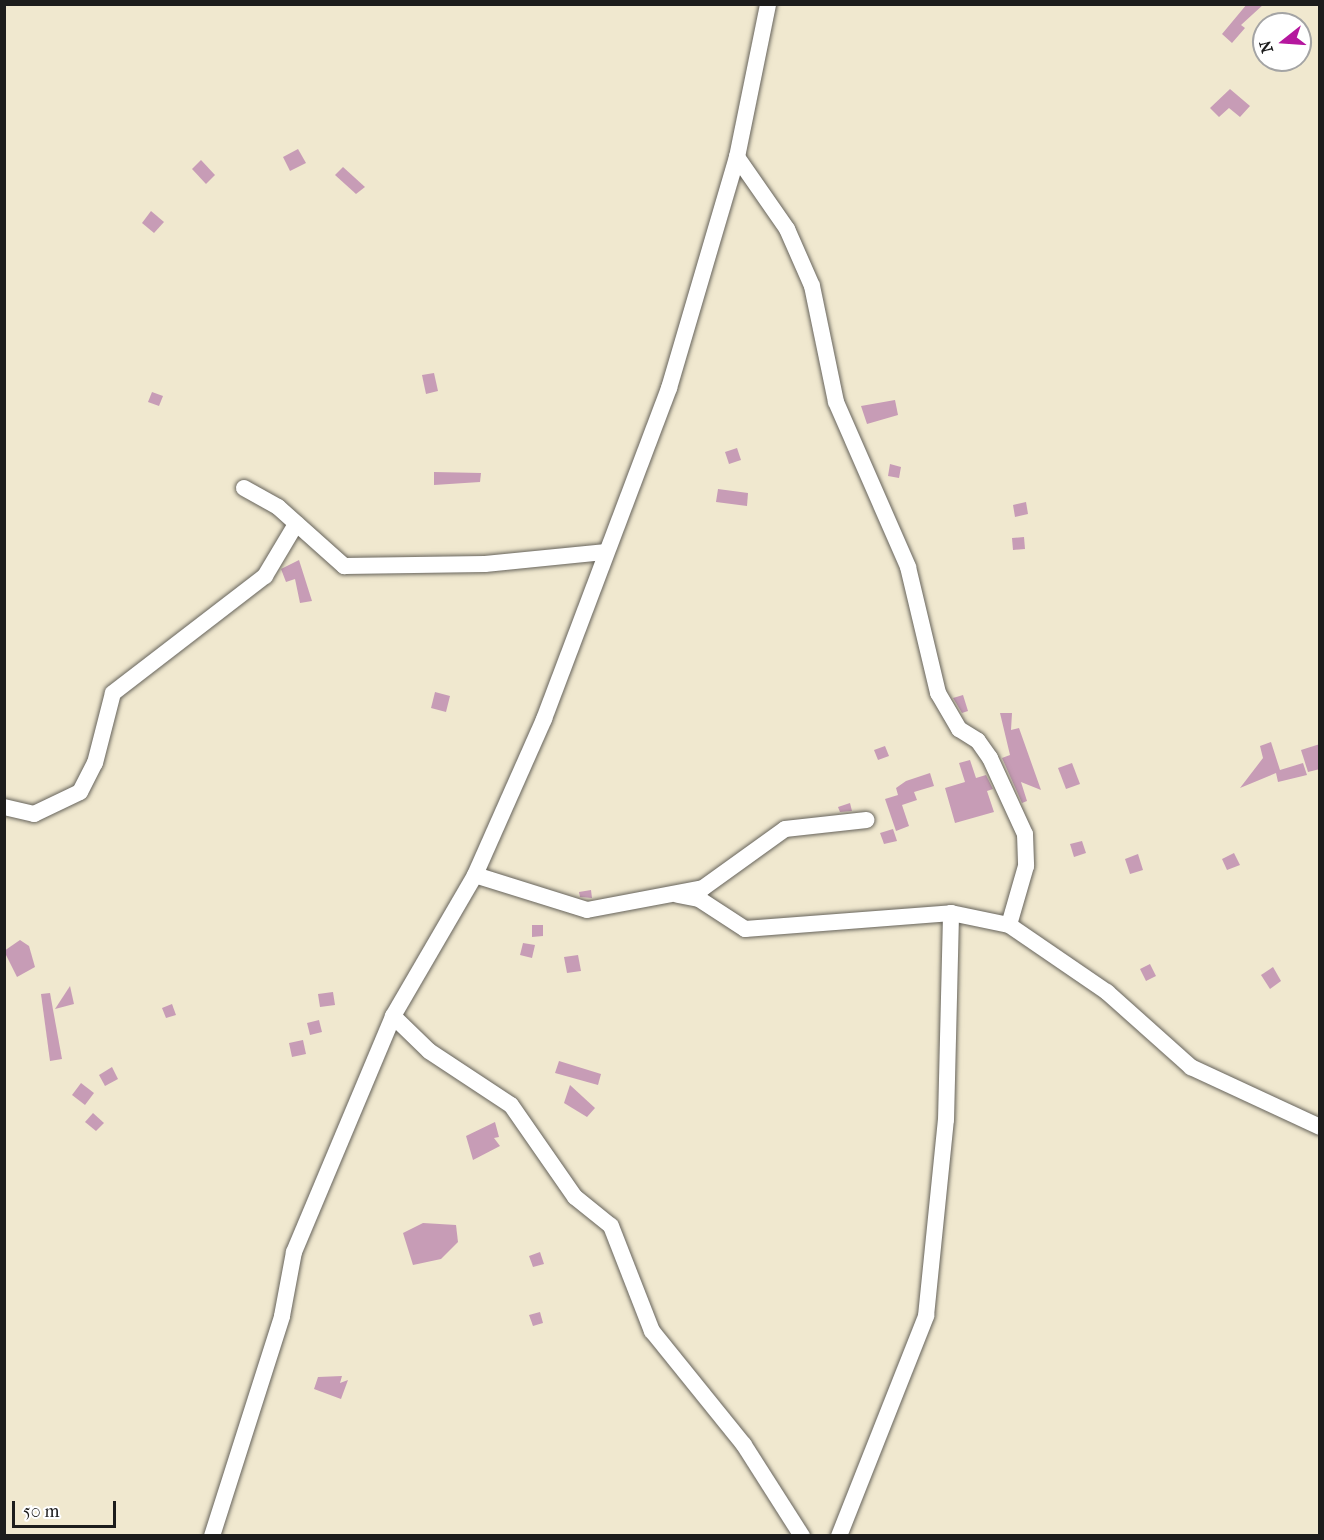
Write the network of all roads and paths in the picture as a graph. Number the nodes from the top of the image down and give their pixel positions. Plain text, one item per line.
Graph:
1 (768, 4) edge
2 (737, 157) junction
3 (244, 488) dead end
4 (296, 524) junction
5 (606, 552) junction
6 (4, 807) edge
7 (867, 820) dead end
8 (475, 875) junction
9 (678, 895) junction
10 (951, 913) junction
11 (1009, 925) junction
12 (393, 1016) junction
13 (1282, 1116) dead end
14 (1320, 1128) edge
15 (212, 1536) edge
16 (802, 1536) edge
17 (839, 1536) edge

1 - 2 street
2 - 5 street
2 - 11 street
3 - 4 street
4 - 5 street
4 - 6 street
5 - 8 street
7 - 9 street
8 - 9 street
8 - 12 street
9 - 10 street
10 - 11 street
10 - 17 street
11 - 14 street
12 - 15 street
12 - 16 street
13 - 14 street

